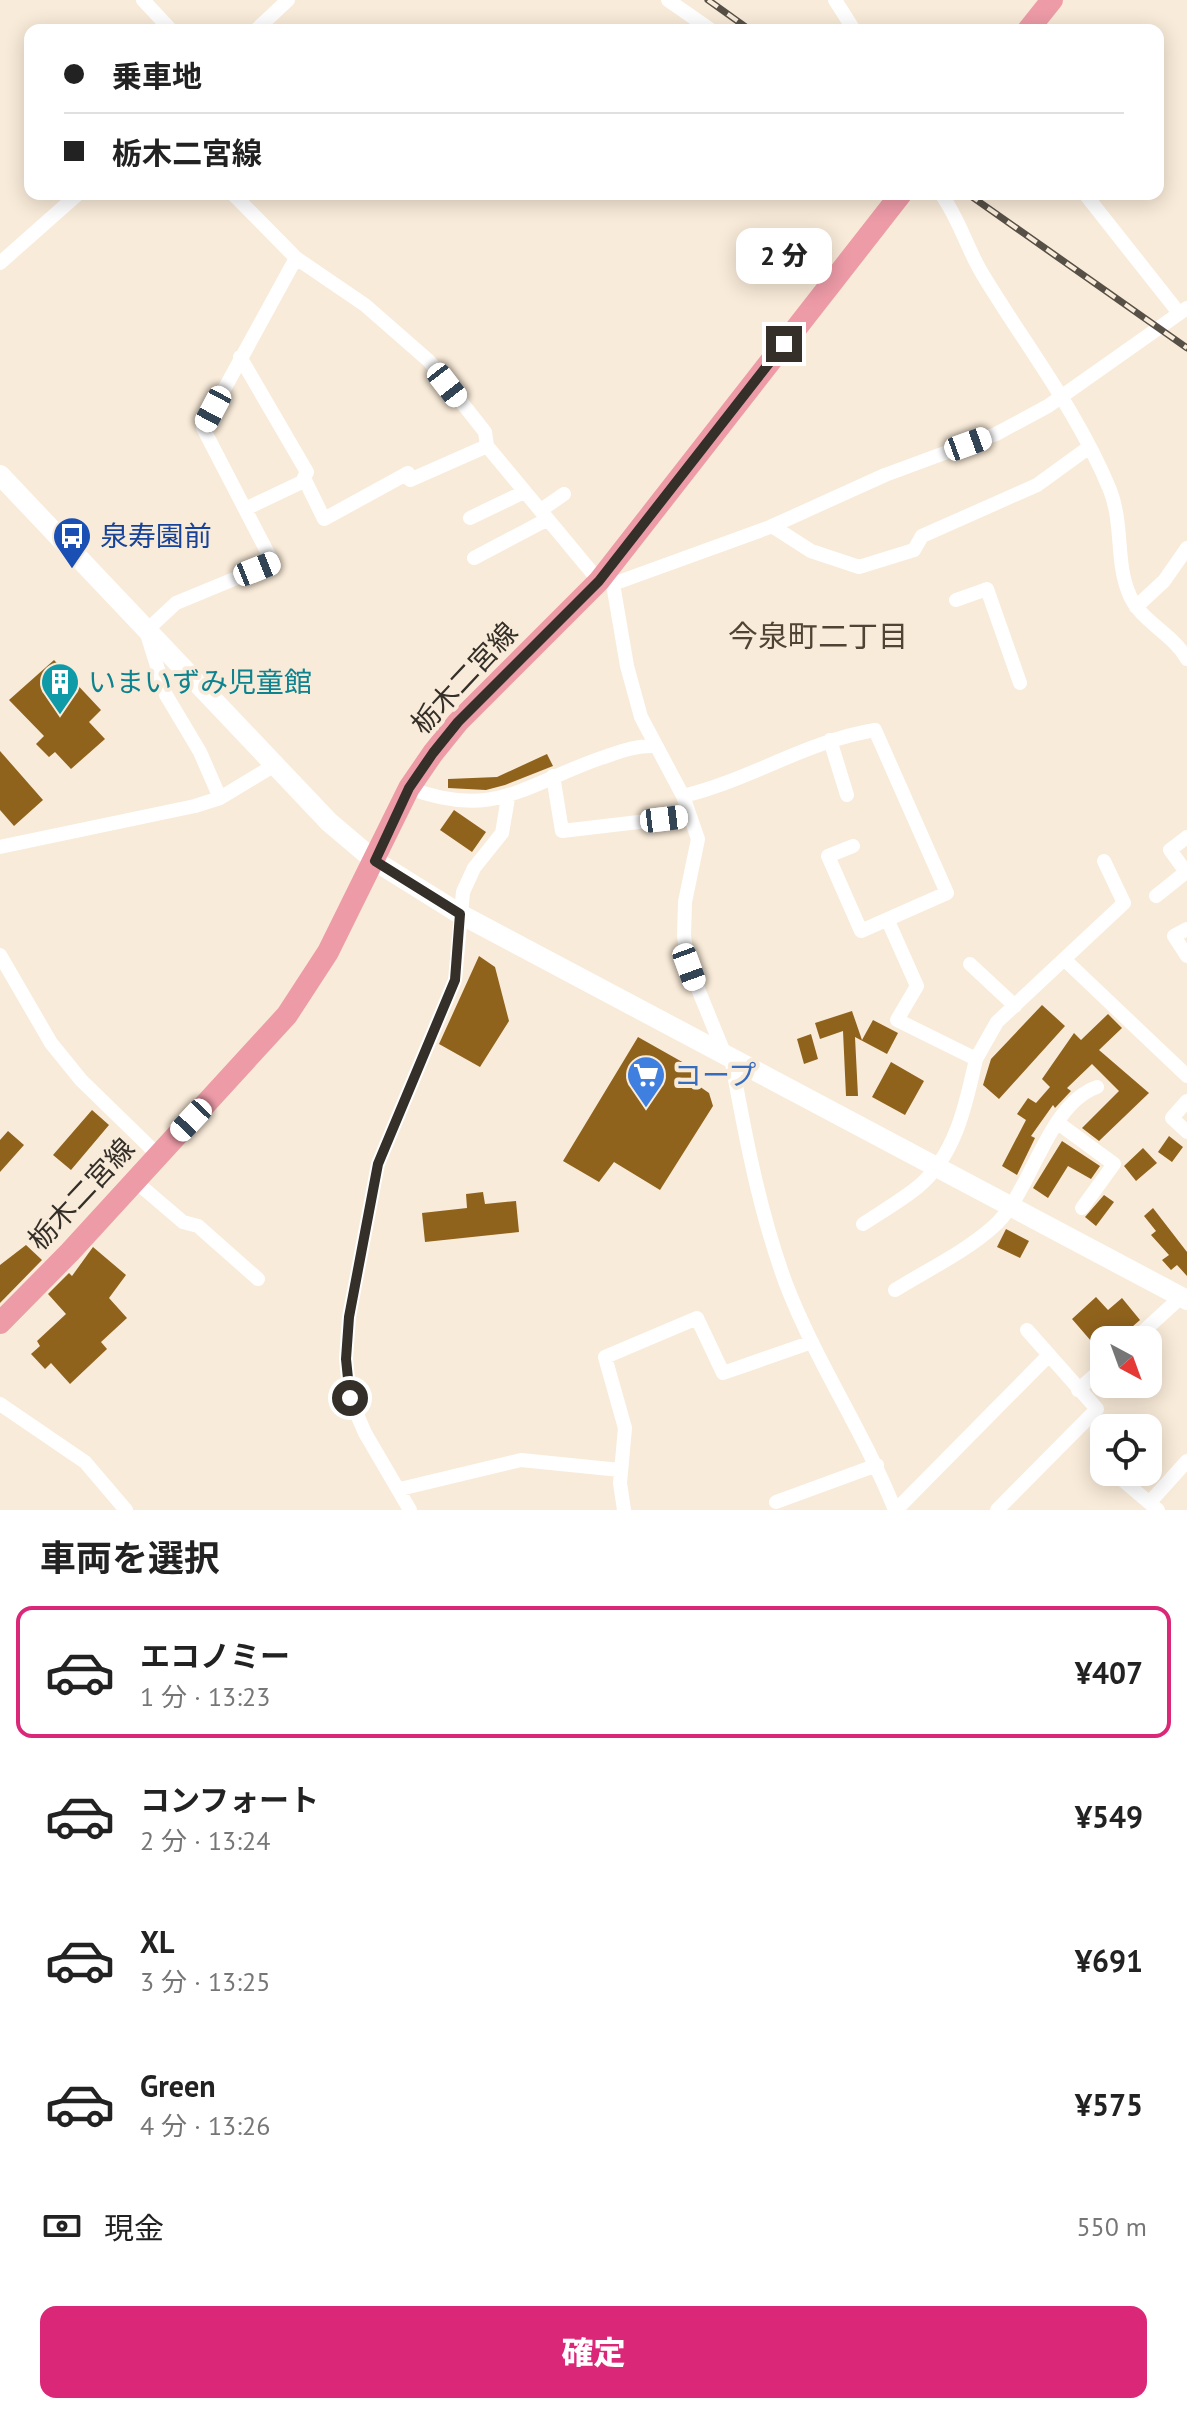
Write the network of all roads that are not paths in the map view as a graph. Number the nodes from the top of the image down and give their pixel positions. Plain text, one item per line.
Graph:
1 (143, 0) edge
2 (288, 0) edge
3 (668, 0) edge
4 (835, 0) edge
5 (1052, 0) edge
6 (165, 24) edge
7 (262, 24) edge
8 (702, 24) edge
9 (850, 24) edge
10 (1033, 24) edge
11 (71, 200) edge
12 (239, 200) edge
13 (896, 200) edge
14 (944, 200) edge
15 (1090, 200) edge
16 (296, 258) junction
17 (0, 263) edge
18 (1183, 310) edge
19 (240, 357) junction
20 (1061, 395) junction
21 (487, 446) junction
22 (1088, 448) junction
23 (0, 475) edge
24 (304, 478) junction
25 (524, 492) junction
26 (564, 494) dead end
27 (245, 509) junction
28 (544, 515) junction
29 (470, 518) dead end
30 (772, 526) junction
31 (1187, 548) edge
32 (474, 558) dead end
33 (606, 582) junction
34 (956, 600) dead end
35 (1136, 607) junction
36 (146, 631) junction
37 (1187, 659) edge
38 (1020, 683) dead end
39 (830, 740) junction
40 (655, 746) junction
41 (273, 766) junction
42 (553, 776) junction
43 (409, 788) junction
44 (847, 795) dead end
45 (683, 796) junction
46 (220, 798) junction
47 (508, 798) junction
48 (690, 816) junction
49 (1187, 837) edge
50 (853, 846) dead end
51 (0, 847) edge
52 (375, 861) junction
53 (1104, 861) dead end
54 (1156, 896) dead end
55 (460, 914) junction
56 (888, 921) junction
57 (1187, 929) edge
58 (0, 955) edge
59 (1187, 956) edge
60 (1064, 959) junction
61 (970, 964) dead end
62 (1015, 1006) junction
63 (728, 1056) junction
64 (976, 1059) junction
65 (1187, 1076) edge
66 (1097, 1087) dead end
67 (1187, 1101) edge
68 (1058, 1123) junction
69 (1187, 1132) edge
70 (158, 1155) junction
71 (936, 1168) junction
72 (135, 1181) junction
73 (1010, 1207) junction
74 (1082, 1208) dead end
75 (863, 1224) dead end
76 (258, 1279) dead end
77 (895, 1290) dead end
78 (1184, 1298) edge
79 (0, 1323) edge
80 (1151, 1326) edge
81 (1027, 1330) dead end
82 (812, 1342) junction
83 (1049, 1355) junction
84 (1090, 1379) edge
85 (1078, 1390) junction
86 (0, 1404) edge
87 (1187, 1461) edge
88 (877, 1465) junction
89 (620, 1470) junction
90 (1130, 1486) edge
91 (400, 1489) junction
92 (776, 1502) dead end
93 (1154, 1506) edge
94 (126, 1510) edge
95 (410, 1510) edge
96 (624, 1510) edge
97 (896, 1510) edge
98 (997, 1510) edge

1 - 6 street
2 - 7 street
3 - 8 street
4 - 9 street
5 - 10 main road
11 - 17 street
12 - 16 street
13 - 33 main road, 栃木二宮線
14 - 20 street
15 - 18 street
16 - 19 street
16 - 21 street
18 - 20 street
19 - 24 street
19 - 27 street
20 - 22 street
20 - 30 street
21 - 24 street
21 - 25 street
22 - 30 street
22 - 35 street
23 - 36 street
24 - 27 street
25 - 28 street
25 - 29 street
26 - 28 street
27 - 36 street
28 - 32 street
28 - 33 street
30 - 33 street
31 - 35 street
33 - 40 street
33 - 43 main road, 栃木二宮線
34 - 38 street
35 - 37 street
36 - 41 street
36 - 46 street
39 - 44 street
39 - 45 street
39 - 56 street
40 - 42 street
40 - 45 street
41 - 46 street
41 - 52 street
42 - 47 street
42 - 48 street
43 - 47 street
43 - 52 main road, 栃木二宮線
45 - 48 street
46 - 51 street
47 - 55 street
48 - 63 street
49 - 54 street
50 - 56 street
52 - 55 street
52 - 70 main road, 栃木二宮線
53 - 60 street
55 - 63 street
55 - 91 street
56 - 64 street
57 - 59 street
58 - 70 street
60 - 62 street
60 - 65 street
61 - 62 street
62 - 64 street
63 - 71 street
63 - 82 street
64 - 71 street
66 - 68 street
67 - 69 street
68 - 73 street
68 - 74 street
70 - 72 main road, 栃木二宮線
71 - 73 street
71 - 75 street
72 - 76 street
72 - 79 main road, 栃木二宮線
73 - 77 street
73 - 78 street
78 - 80 street
81 - 83 street
82 - 88 street
82 - 89 street
83 - 85 street
83 - 97 street
84 - 85 street
85 - 98 street
86 - 94 street
87 - 93 street
88 - 92 street
88 - 97 street
89 - 91 street
89 - 96 street
90 - 93 street
91 - 95 street

